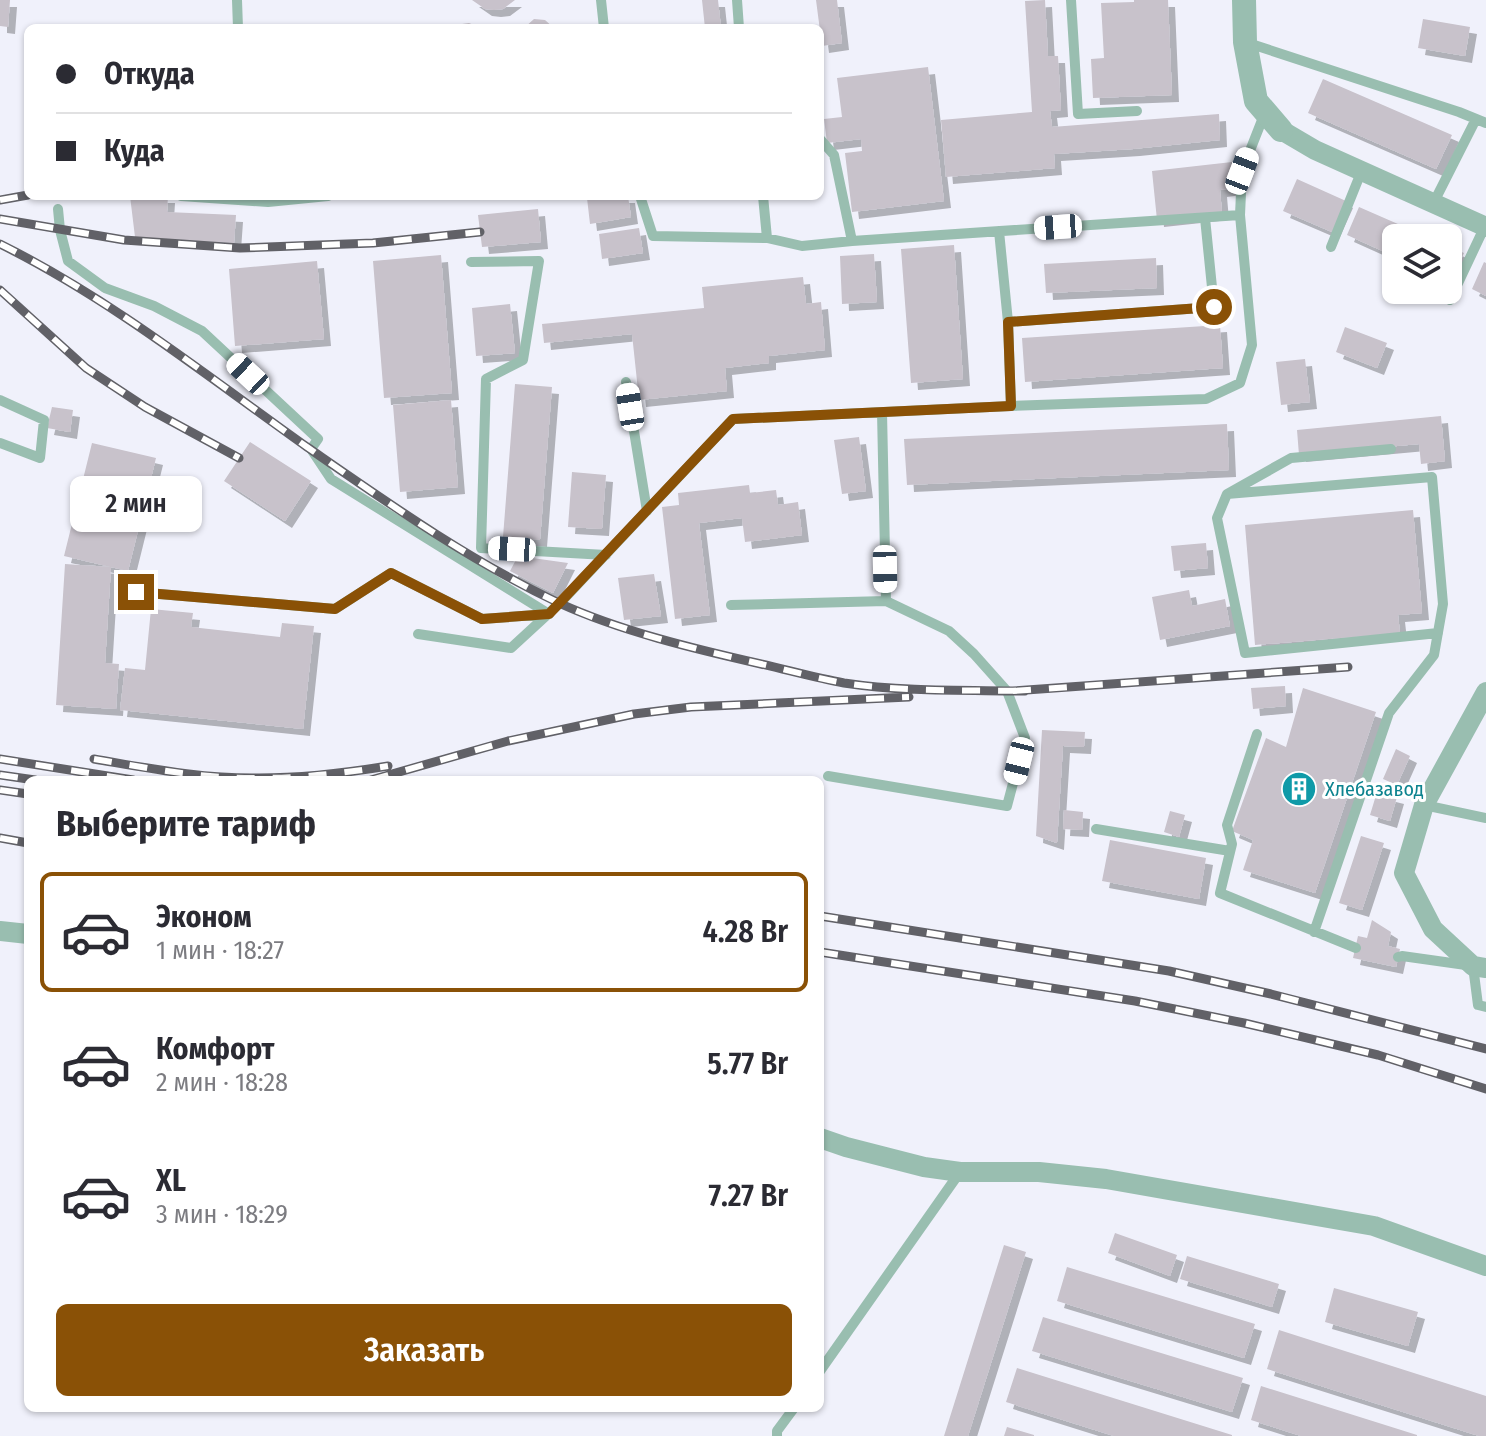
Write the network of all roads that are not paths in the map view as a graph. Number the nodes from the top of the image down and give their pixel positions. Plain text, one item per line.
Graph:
1 (237, 0) edge
2 (601, 0) edge
3 (737, 0) edge
4 (1071, 0) edge
5 (1244, 0) edge
6 (238, 24) edge
7 (604, 24) edge
8 (739, 24) edge
9 (1245, 42) junction
10 (1137, 111) dead end
11 (1273, 121) junction
12 (1481, 121) edge
13 (824, 144) edge
14 (1362, 170) junction
15 (239, 200) edge
16 (288, 200) edge
17 (641, 200) edge
18 (763, 200) edge
19 (1433, 204) junction
20 (58, 209) dead end
21 (1240, 215) junction
22 (1205, 218) junction
23 (1485, 227) edge
24 (999, 231) junction
25 (767, 238) junction
26 (852, 241) junction
27 (1331, 247) dead end
28 (471, 262) dead end
29 (1462, 275) edge
30 (1008, 322) junction
31 (626, 382) dead end
32 (0, 400) edge
33 (1011, 406) junction
34 (882, 412) junction
35 (0, 443) edge
36 (1391, 449) dead end
37 (1227, 494) junction
38 (647, 511) junction
39 (606, 555) junction
40 (136, 592) dead end
41 (886, 601) junction
42 (731, 605) dead end
43 (549, 614) junction
44 (1438, 633) junction
45 (418, 634) dead end
46 (1486, 692) edge
47 (1257, 734) dead end
48 (828, 776) dead end
49 (1424, 805) junction
50 (1486, 818) edge
51 (1096, 829) dead end
52 (1230, 851) junction
53 (0, 931) edge
54 (1314, 932) junction
55 (24, 934) edge
56 (1356, 948) dead end
57 (1398, 957) dead end
58 (1480, 967) edge
59 (1486, 1007) edge
60 (824, 1139) edge
61 (960, 1172) junction
62 (1486, 1266) edge
63 (824, 1365) edge
64 (791, 1412) edge
65 (777, 1436) edge

1 - 6 lane
2 - 7 lane
3 - 8 lane
4 - 10 lane
5 - 9 street
9 - 11 street
9 - 12 lane
11 - 14 street
11 - 21 lane
12 - 19 lane
13 - 26 lane
14 - 19 street
14 - 27 lane
15 - 16 lane
17 - 25 lane
18 - 25 lane
19 - 23 street
20 - 43 lane
21 - 22 lane
21 - 33 lane
22 - 24 lane
22 - 30 lane
23 - 29 lane
24 - 26 lane
24 - 30 lane
25 - 26 lane
28 - 39 lane
30 - 33 lane
31 - 38 lane
32 - 35 lane
33 - 34 lane
34 - 38 lane
34 - 41 lane
36 - 37 lane
37 - 44 lane
37 - 44 lane
38 - 39 lane
39 - 43 lane
40 - 43 lane
41 - 42 lane
41 - 48 lane
43 - 45 lane
44 - 54 lane
46 - 49 street
47 - 52 lane
49 - 50 lane
49 - 58 street
51 - 52 lane
52 - 54 lane
53 - 55 street
54 - 56 lane
57 - 58 lane
58 - 59 lane
60 - 61 street
61 - 62 street
61 - 63 lane
64 - 65 lane

